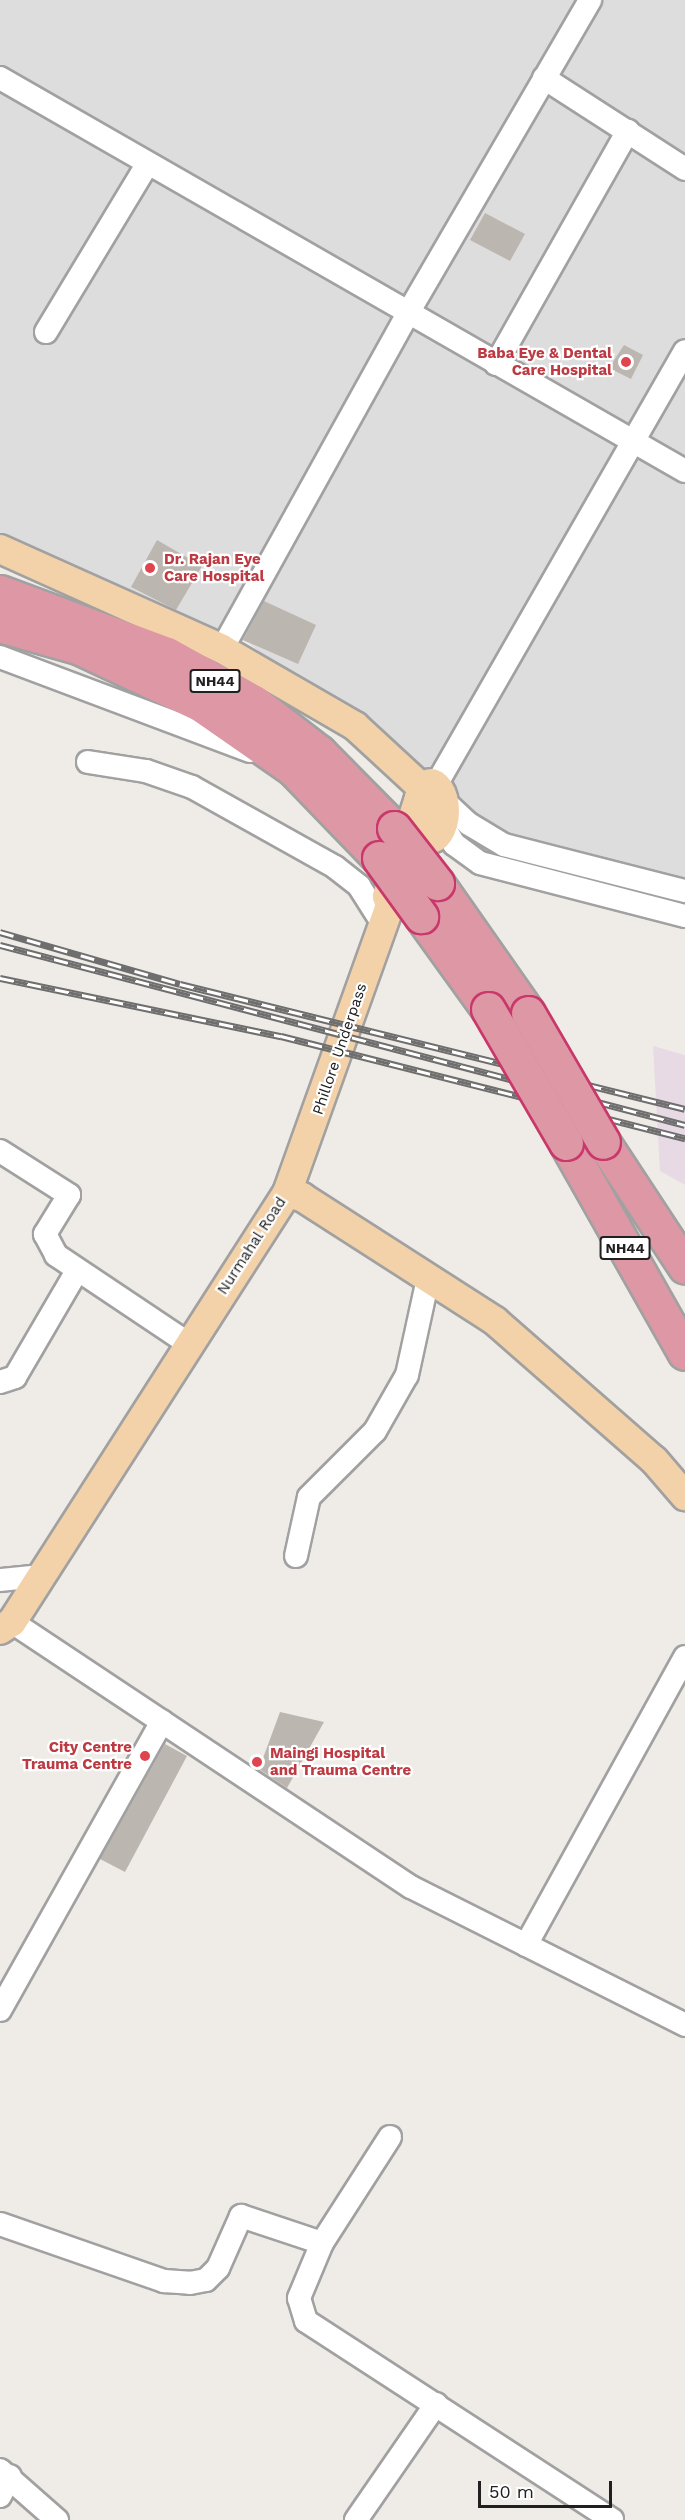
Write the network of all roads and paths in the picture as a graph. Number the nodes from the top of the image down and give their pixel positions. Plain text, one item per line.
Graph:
1 (590, 0) edge
2 (0, 78) edge
3 (544, 78) junction
4 (628, 131) junction
5 (148, 163) junction
6 (685, 169) edge
7 (408, 314) junction
8 (46, 332) dead end
9 (685, 351) edge
10 (496, 364) junction
11 (632, 440) junction
12 (685, 471) edge
13 (0, 549) edge
14 (0, 592) edge
15 (0, 625) edge
16 (222, 649) junction
17 (0, 657) edge
18 (88, 762) dead end
19 (293, 769) junction
20 (430, 798) junction
21 (685, 891) edge
22 (387, 914) junction
23 (685, 916) edge
24 (0, 1151) edge
25 (287, 1193) junction
26 (685, 1267) edge
27 (77, 1271) junction
28 (428, 1279) junction
29 (189, 1344) junction
30 (685, 1353) edge
31 (0, 1382) edge
32 (685, 1496) edge
33 (296, 1556) dead end
34 (41, 1576) junction
35 (0, 1580) edge
36 (6, 1626) edge
37 (685, 1657) edge
38 (162, 1721) junction
39 (526, 1945) junction
40 (0, 2010) edge
41 (685, 2025) edge
42 (390, 2137) dead end
43 (0, 2224) edge
44 (322, 2244) junction
45 (436, 2404) junction
46 (5, 2473) edge
47 (0, 2496) edge
48 (57, 2520) edge
49 (356, 2520) edge
50 (612, 2520) edge

1 - 3 street
2 - 5 street
3 - 4 street
3 - 7 street
4 - 6 street
4 - 10 street
5 - 7 street
5 - 8 street
7 - 10 street
7 - 16 street
9 - 11 street
10 - 11 street
11 - 12 street
11 - 20 street
13 - 16 main road
14 - 26 highway, NH44, bridge
15 - 19 highway, NH44
16 - 20 main road
17 - 19 street
18 - 22 street
19 - 30 highway, NH44, bridge
20 - 21 street
20 - 22 main road, Phillore Underpass
20 - 23 street
22 - 25 main road, Phillore Underpass
24 - 27 street
25 - 28 main road, Nurmahal Road
25 - 29 main road, Nurmahal Road
27 - 29 street
27 - 31 street
28 - 32 main road, Nurmahal Road
28 - 33 street
29 - 34 main road, Nurmahal Road
34 - 35 street
34 - 36 main road, Nurmahal Road
36 - 38 street
37 - 39 street
38 - 39 street
38 - 40 street
39 - 41 street
42 - 44 street
43 - 44 street
44 - 45 street
45 - 49 street
45 - 50 street
46 - 47 street
46 - 48 street

